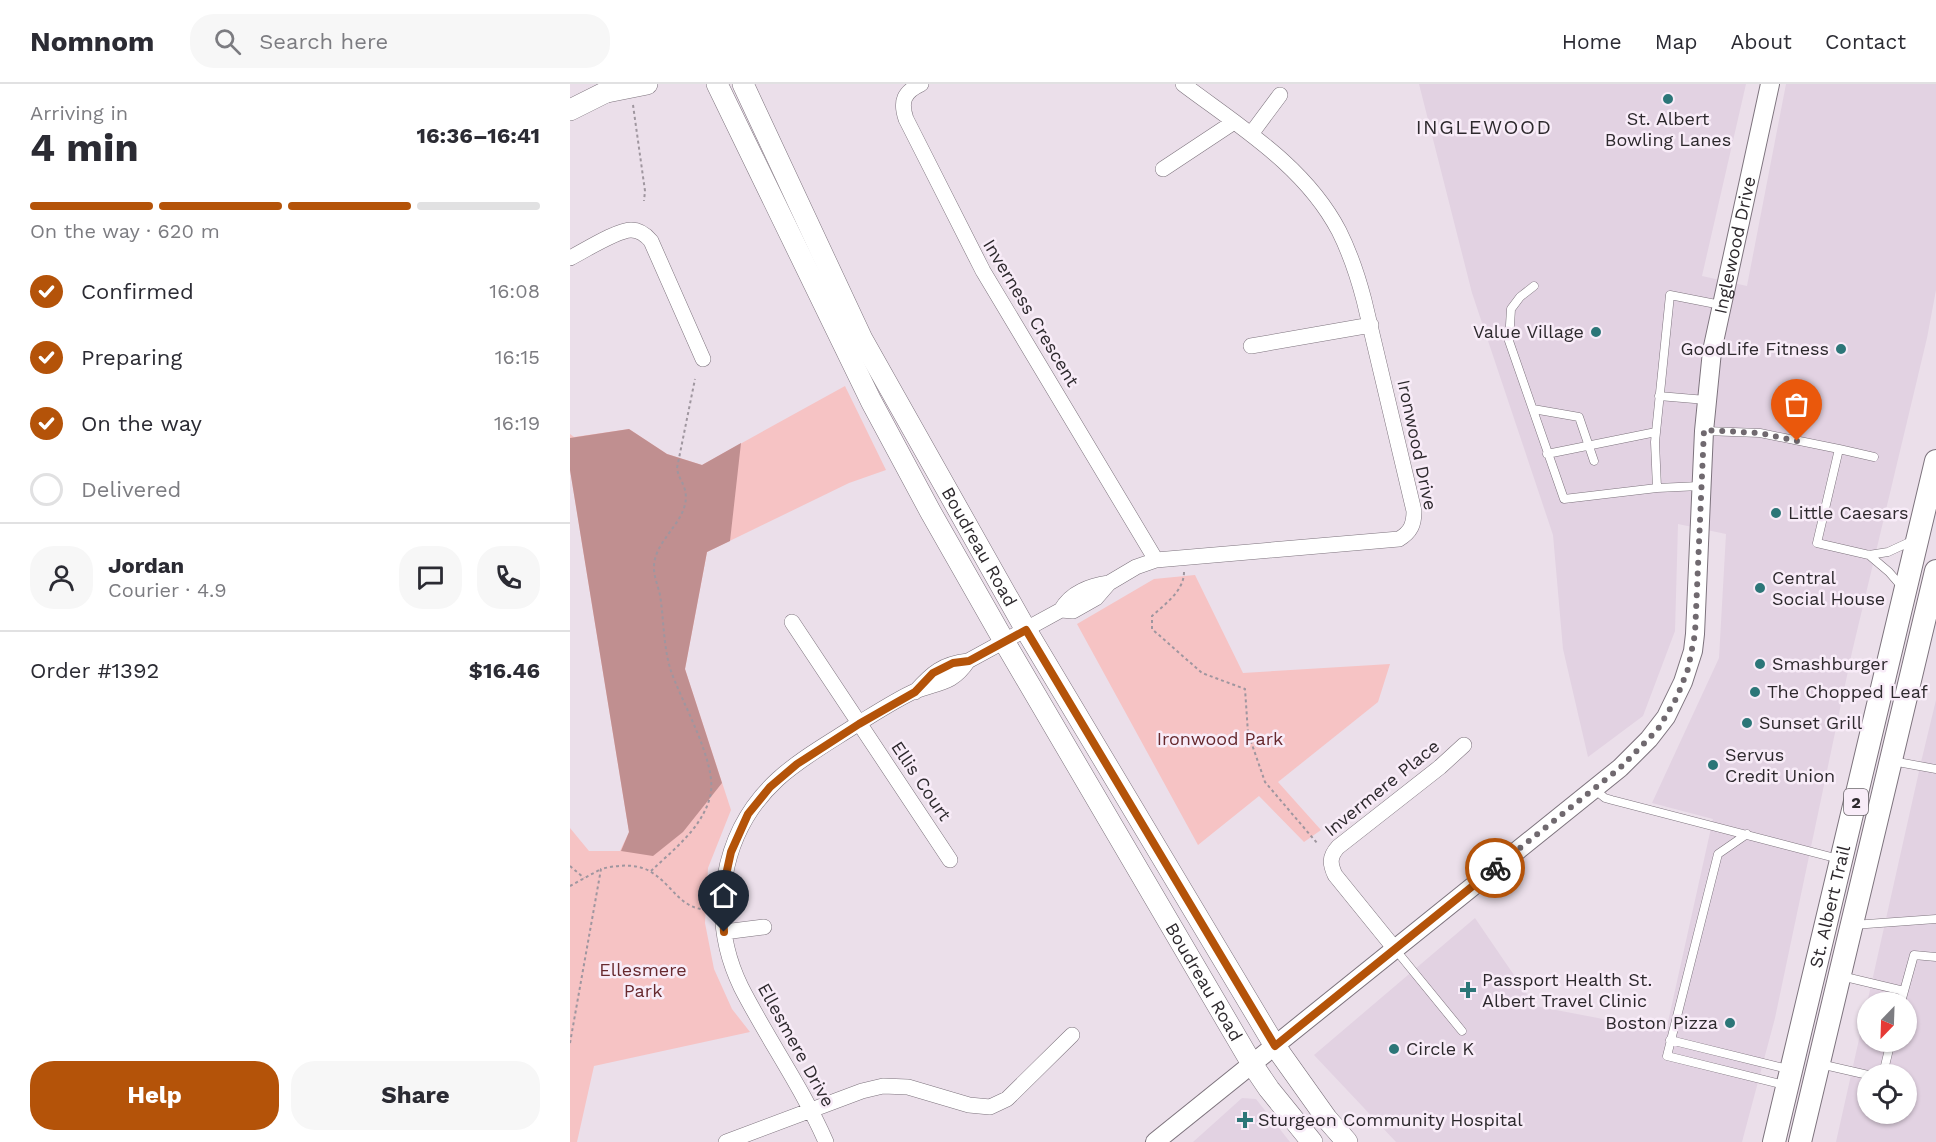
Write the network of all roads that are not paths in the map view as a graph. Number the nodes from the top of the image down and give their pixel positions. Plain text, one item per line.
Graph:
1 (647, 84) edge
2 (921, 84) edge
3 (1183, 84) edge
4 (1770, 84) edge
5 (746, 87) edge
6 (715, 89) edge
7 (620, 93) edge
8 (1280, 95) dead end
9 (570, 110) edge
10 (1234, 122) junction
11 (1251, 134) junction
12 (1163, 169) dead end
13 (570, 258) edge
14 (1534, 285) dead end
15 (1721, 305) junction
16 (1371, 325) junction
17 (1251, 346) dead end
18 (703, 359) dead end
19 (1659, 396) junction
20 (1706, 400) junction
21 (1533, 409) junction
22 (1704, 430) junction
23 (1656, 432) junction
24 (1588, 446) junction
25 (1839, 450) junction
26 (1548, 454) junction
27 (1874, 457) dead end
28 (1594, 461) dead end
29 (1936, 461) edge
30 (1702, 486) junction
31 (1657, 488) junction
32 (1918, 538) junction
33 (1869, 555) junction
34 (1156, 560) junction
35 (1936, 571) edge
36 (1905, 591) junction
37 (792, 622) dead end
38 (1026, 630) junction
39 (1004, 641) junction
40 (859, 724) junction
41 (1464, 745) dead end
42 (1890, 761) junction
43 (1936, 768) edge
44 (1593, 789) junction
45 (1747, 834) junction
46 (950, 860) dead end
47 (1842, 860) junction
48 (1936, 919) edge
49 (1852, 925) junction
50 (764, 927) dead end
51 (724, 932) junction
52 (1395, 949) junction
53 (1936, 957) edge
54 (1839, 976) junction
55 (1904, 991) joint
56 (1462, 1031) dead end
57 (1072, 1035) dead end
58 (1670, 1040) junction
59 (1275, 1046) junction
60 (1252, 1064) junction
61 (1819, 1064) junction
62 (1857, 1073) edge
63 (1789, 1078) junction
64 (812, 1109) junction
65 (726, 1142) edge
66 (826, 1142) edge
67 (1155, 1142) edge
68 (1312, 1142) edge
69 (1347, 1142) edge
70 (1774, 1142) edge
71 (1800, 1142) edge

1 - 7 main road
2 - 34 street, Inverness Crescent
3 - 10 street, Ironwood Drive
4 - 15 street, Inglewood Drive
5 - 38 main road, Boudreau Road
6 - 39 main road, Boudreau Road
7 - 9 main road
8 - 11 street
10 - 11 street, Ironwood Drive
10 - 12 street
11 - 16 street, Ironwood Drive
13 - 18 street
14 - 21 lane
15 - 19 lane
15 - 20 street, Inglewood Drive
16 - 17 street
16 - 34 street, Ironwood Drive
19 - 20 lane
19 - 23 lane
20 - 22 street, Inglewood Drive
21 - 24 lane
21 - 26 lane
22 - 25 lane
22 - 30 street, Inglewood Drive
23 - 24 lane
23 - 31 lane
24 - 26 lane
24 - 28 lane
25 - 27 lane
25 - 33 lane
26 - 31 lane
29 - 32 main road, St. Albert Trail / 2
30 - 31 lane
30 - 44 street, Inglewood Drive
32 - 33 lane
32 - 36 main road, St. Albert Trail / 2
33 - 36 lane
34 - 38 street, Ironwood Drive
35 - 42 main road, St. Albert Trail / 2
36 - 47 main road, St. Albert Trail / 2
37 - 40 street, Ellis Court
38 - 39 street, Ironwood Drive
38 - 59 main road, Boudreau Road
39 - 40 street, Ellesmere Drive
39 - 60 main road, Boudreau Road
40 - 46 street, Ellis Court
40 - 51 street, Ellesmere Drive
41 - 52 street, Invermere Place
42 - 43 lane
42 - 49 main road, St. Albert Trail / 2
44 - 45 lane
44 - 52 street, Inglewood Drive
45 - 47 lane
45 - 58 lane
47 - 63 main road, St. Albert Trail / 2
48 - 49 lane
49 - 54 main road, St. Albert Trail / 2
50 - 51 street
51 - 64 street, Ellesmere Drive
52 - 56 lane
52 - 59 street, Inglewood Drive
53 - 55 lane
54 - 55 lane
54 - 61 main road, St. Albert Trail / 2
57 - 64 street
58 - 63 lane
58 - 63 lane
59 - 60 street, Inglewood Drive
59 - 69 main road, Boudreau Road
60 - 67 street, Inglewood Drive
60 - 68 main road, Boudreau Road
61 - 62 lane
61 - 71 main road, St. Albert Trail / 2
63 - 70 main road, St. Albert Trail / 2
64 - 65 street
64 - 66 street, Ellesmere Drive

